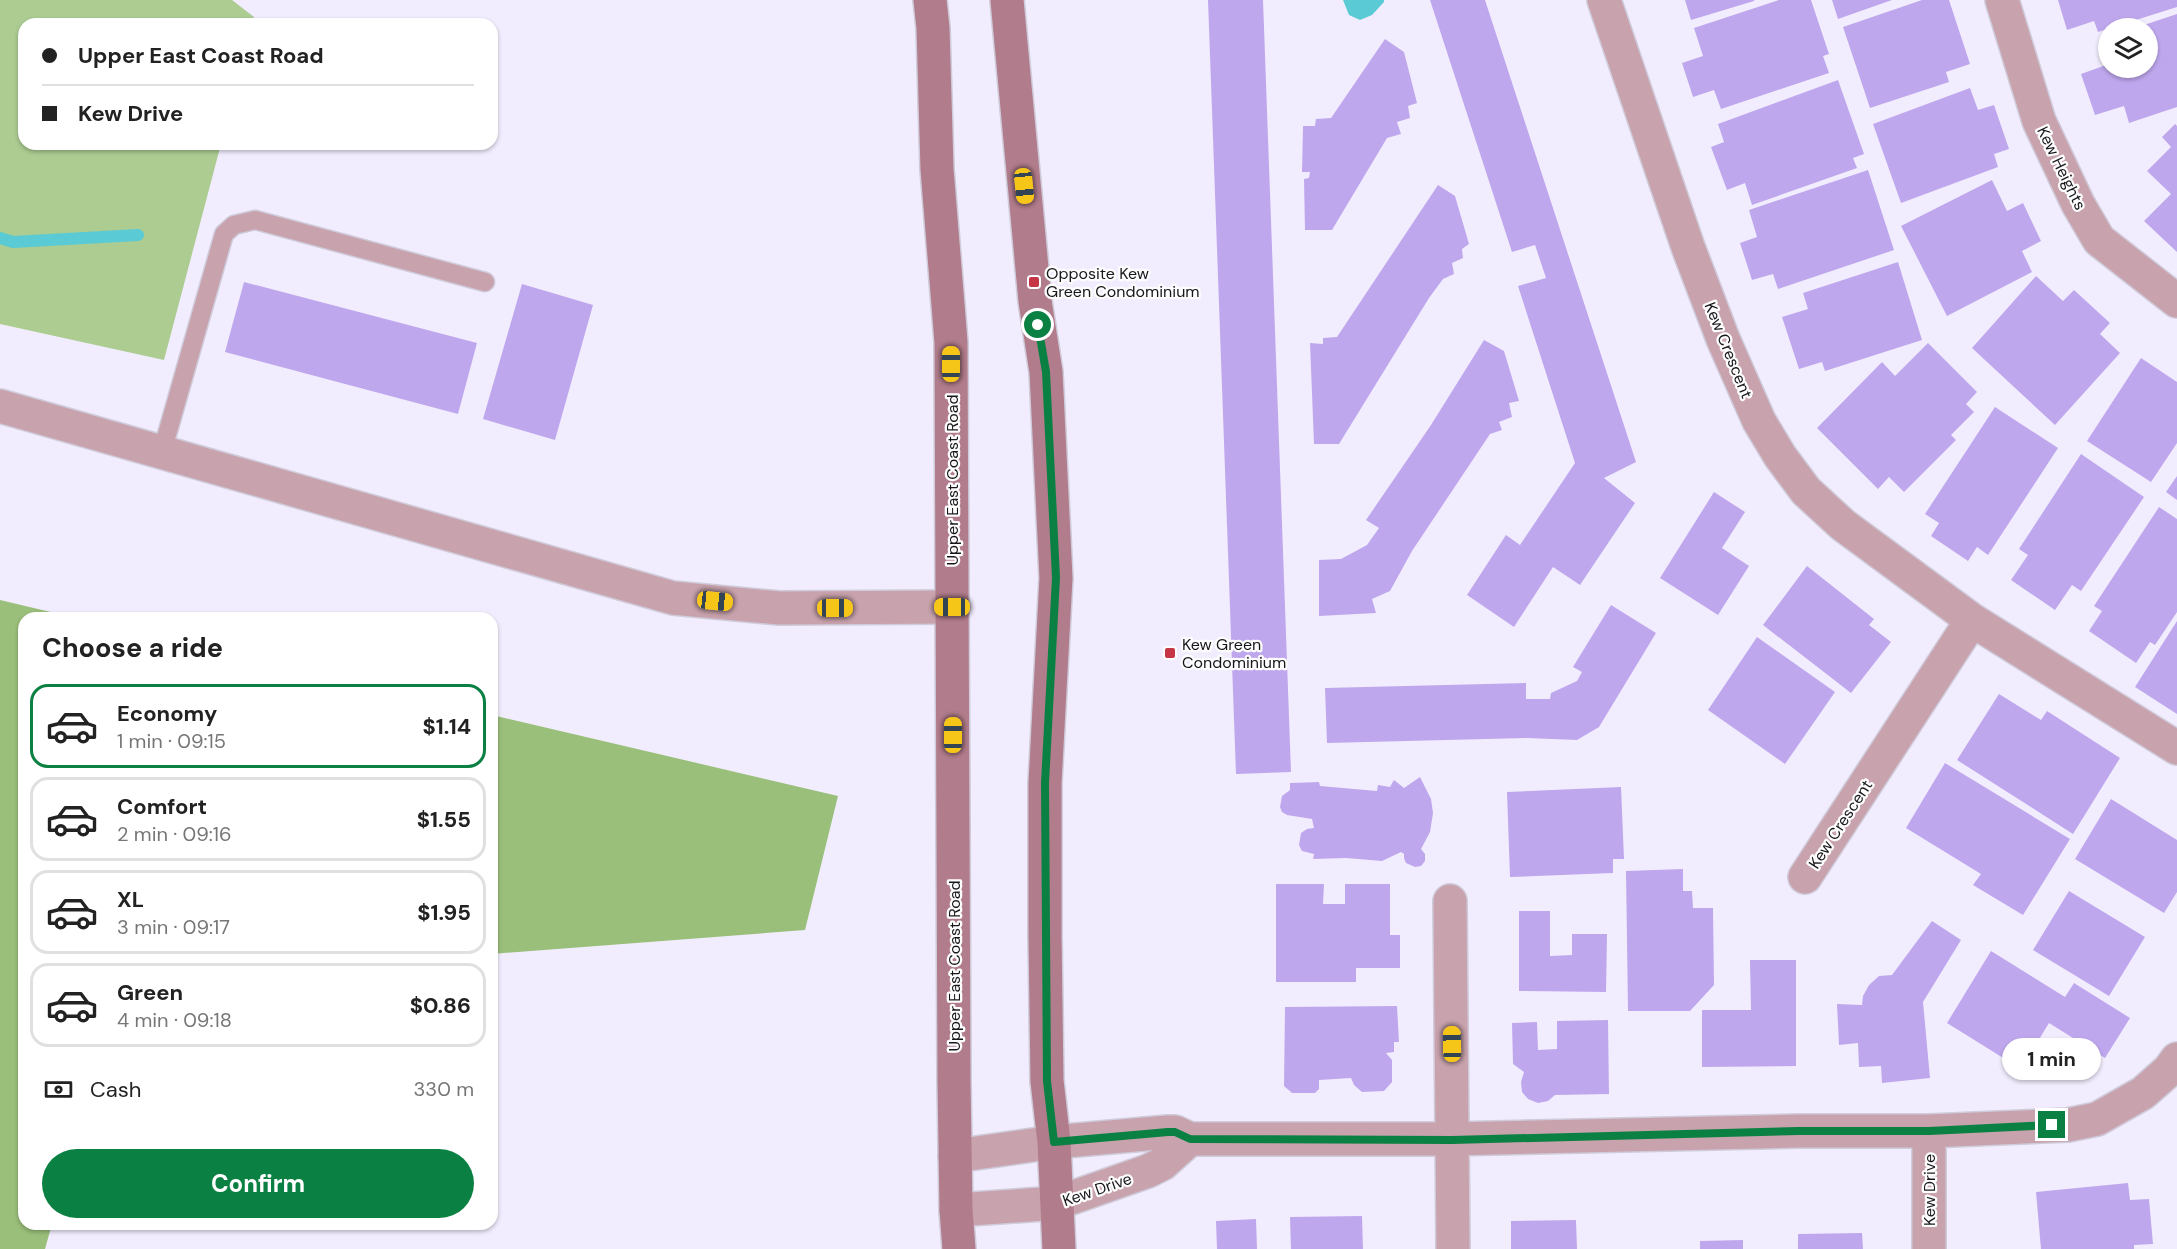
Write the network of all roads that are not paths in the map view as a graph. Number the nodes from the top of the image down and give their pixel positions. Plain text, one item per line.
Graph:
1 (930, 0) edge
2 (1006, 0) edge
3 (1604, 0) edge
4 (2002, 0) edge
5 (485, 282) dead end
6 (2177, 301) edge
7 (0, 406) edge
8 (162, 452) junction
9 (952, 607) junction
10 (1972, 620) junction
11 (2177, 748) edge
12 (1805, 877) dead end
13 (1450, 901) dead end
14 (2174, 1070) edge
15 (1929, 1131) junction
16 (1190, 1139) junction
17 (1452, 1140) junction
18 (1054, 1142) junction
19 (955, 1156) junction
20 (1057, 1203) junction
21 (956, 1210) junction
22 (959, 1249) edge
23 (1059, 1249) edge
24 (1453, 1249) edge
25 (1929, 1249) edge

1 - 9 main road, Upper East Coast Road
2 - 18 main road
3 - 10 street, Kew Crescent
4 - 6 street, Kew Heights
5 - 8 lane
7 - 8 street
8 - 9 street
9 - 19 main road, Upper East Coast Road
10 - 11 street, Kew Crescent
10 - 12 street, Kew Crescent
13 - 17 street
14 - 15 street, Kew Drive
15 - 17 street, Kew Drive
15 - 25 street, Kew Drive
16 - 17 street, Kew Drive
16 - 18 street, Kew Drive
16 - 20 street, Kew Drive
17 - 24 street
18 - 19 street, Kew Drive
18 - 20 main road
19 - 21 main road, Upper East Coast Road
20 - 21 street, Kew Drive
20 - 23 main road
21 - 22 main road, Upper East Coast Road

